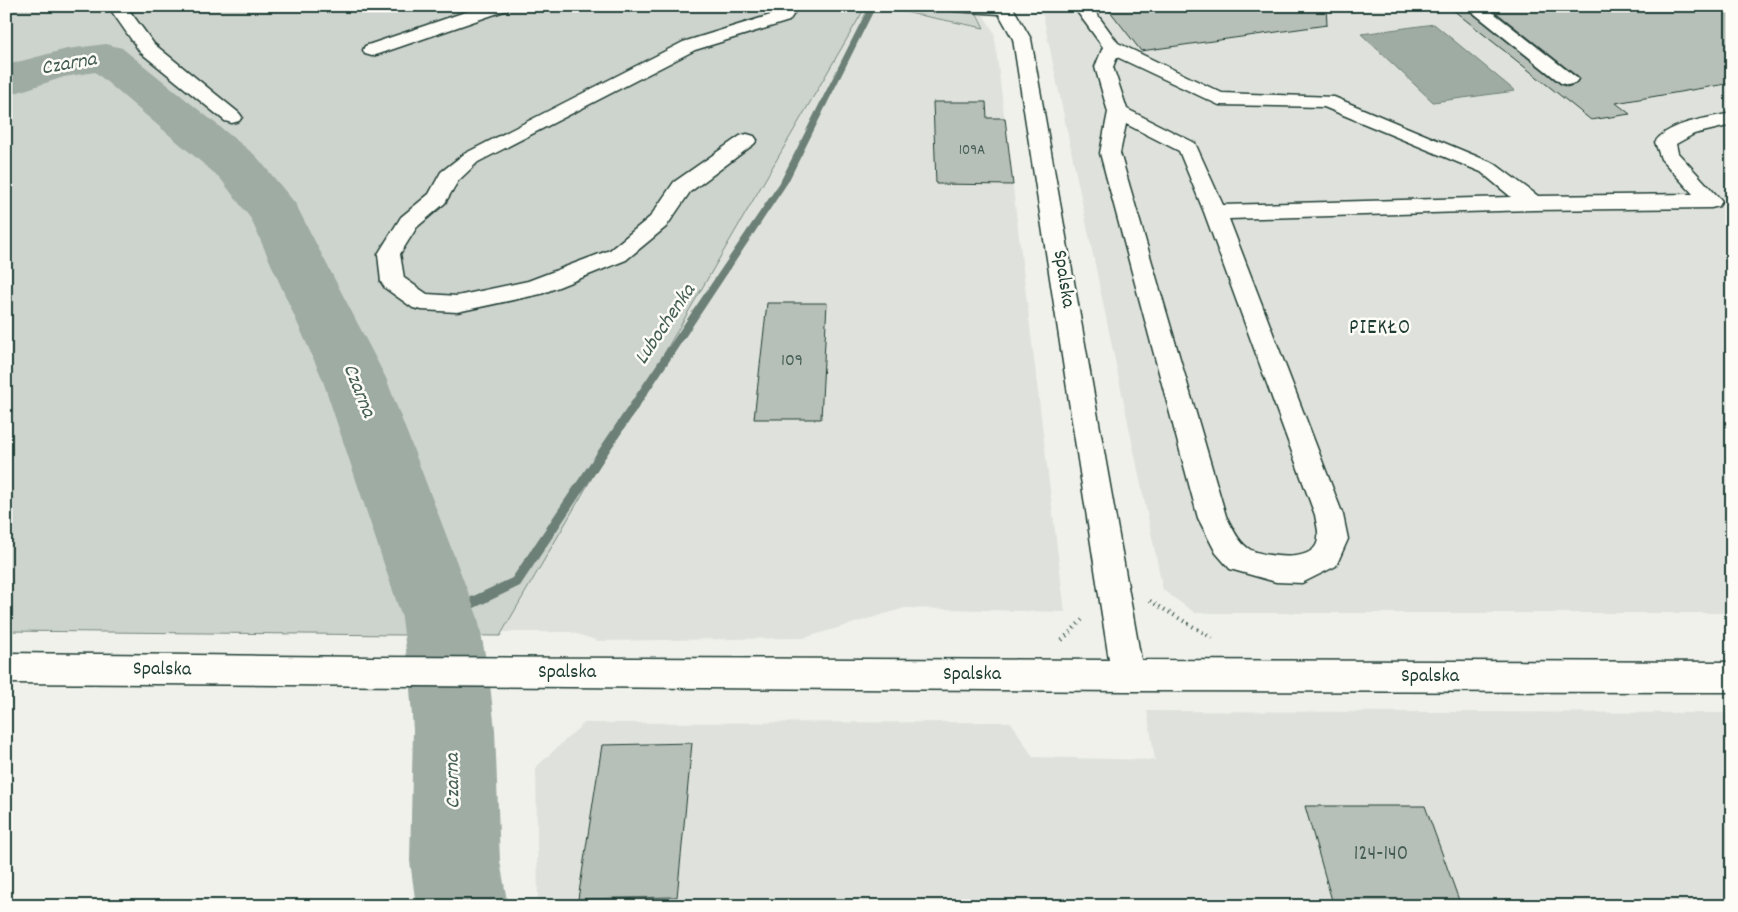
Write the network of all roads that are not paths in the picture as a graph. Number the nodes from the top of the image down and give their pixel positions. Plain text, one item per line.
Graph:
1 (117, 6) edge
2 (501, 6) edge
3 (790, 6) edge
4 (955, 6) edge
5 (1082, 6) edge
6 (1474, 6) edge
7 (1004, 8) edge
8 (1112, 47) junction
9 (372, 50) dead end
10 (1568, 79) dead end
11 (1118, 112) junction
12 (232, 117) dead end
13 (1732, 120) edge
14 (746, 140) dead end
15 (1533, 203) junction
16 (1215, 212) junction
17 (6, 668) edge
18 (1128, 676) junction
19 (1732, 677) edge

1 - 12 street
2 - 9 street
3 - 14 street
4 - 7 street
5 - 8 street
6 - 10 street
7 - 18 street, Spalska
8 - 11 street
8 - 15 street
11 - 16 street
11 - 16 street
13 - 15 street
15 - 16 street
17 - 18 street, Spalska
18 - 19 street, Spalska

